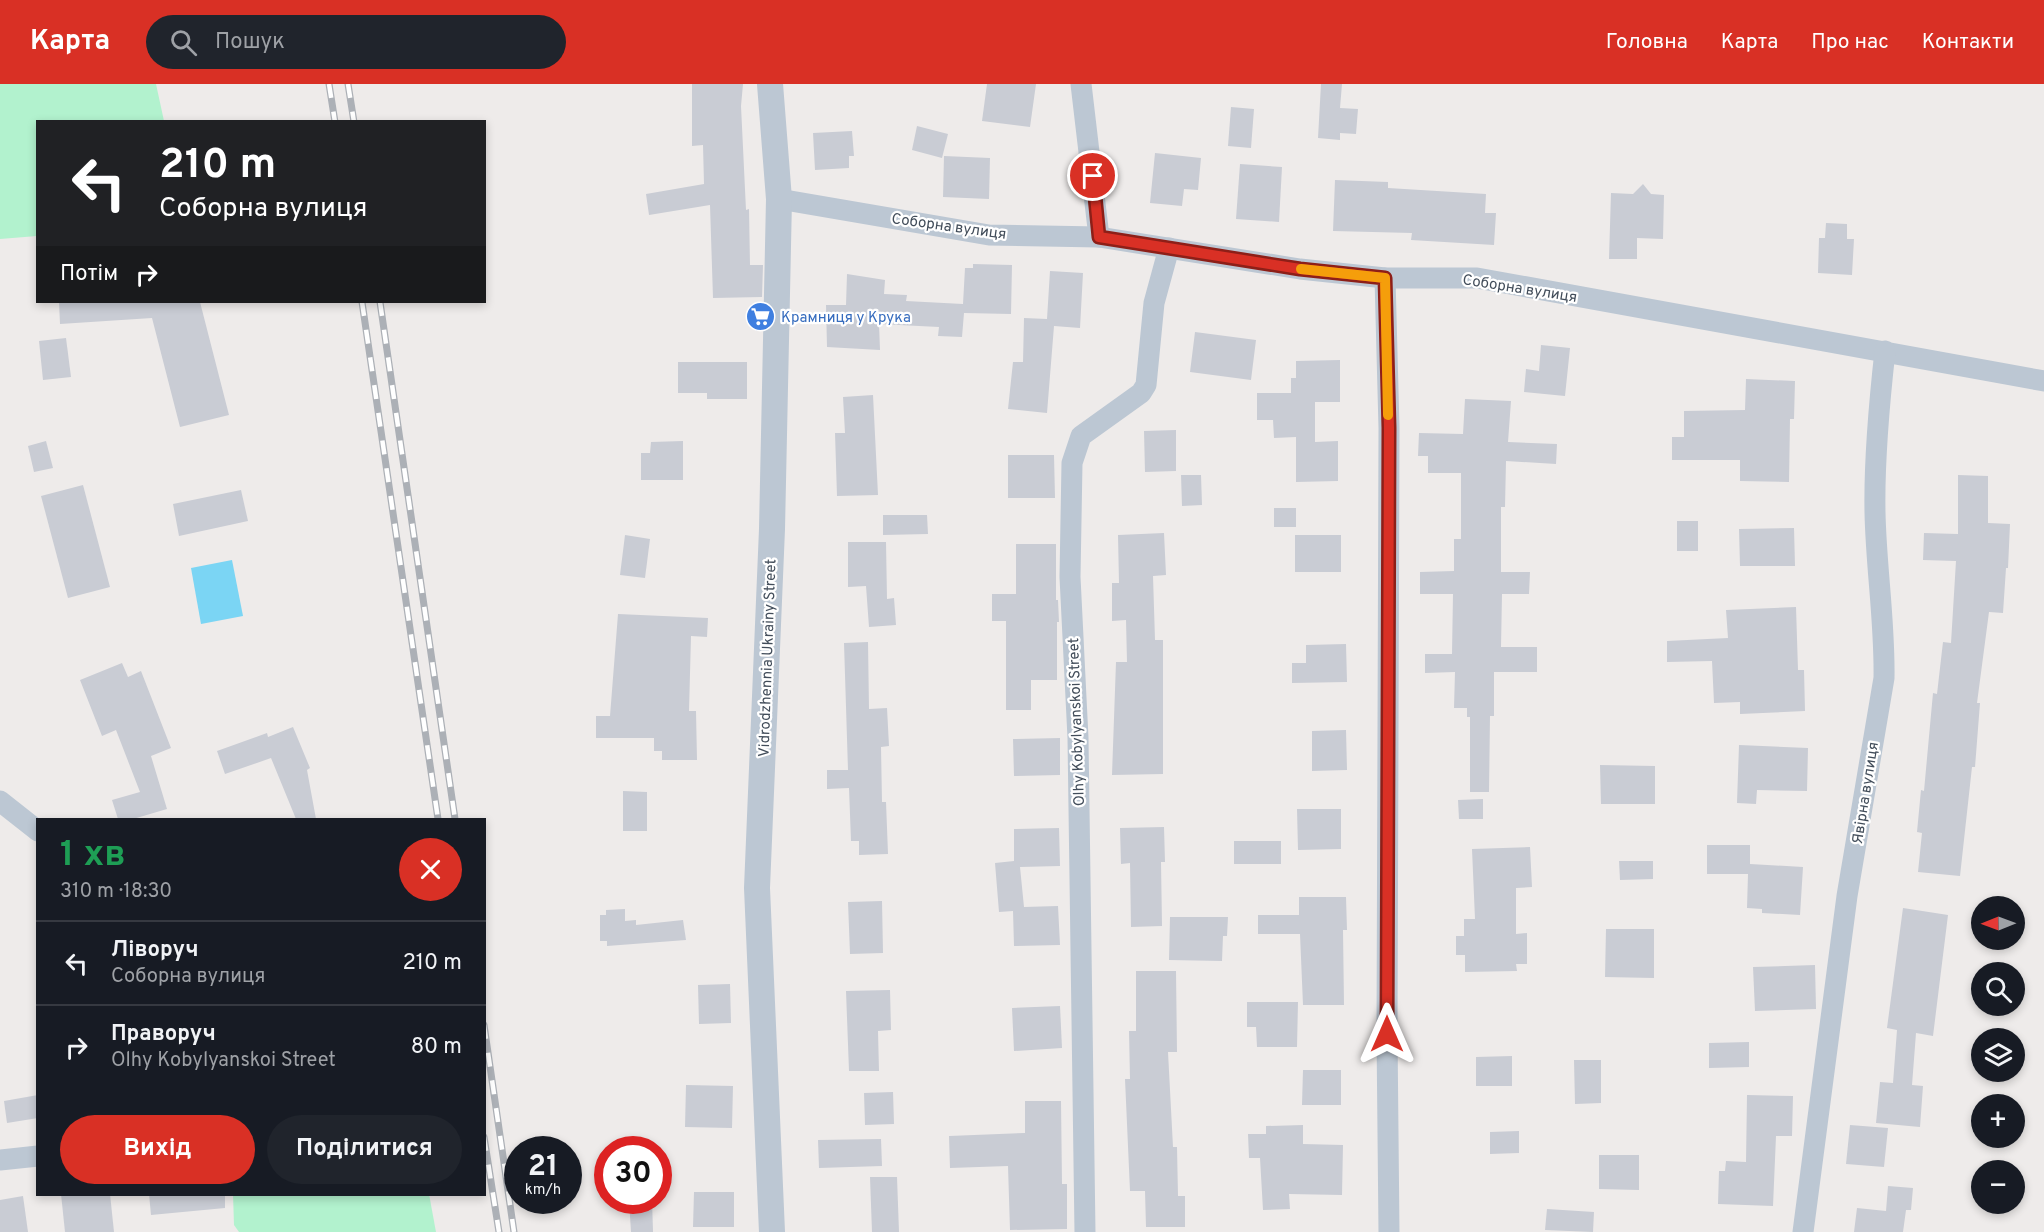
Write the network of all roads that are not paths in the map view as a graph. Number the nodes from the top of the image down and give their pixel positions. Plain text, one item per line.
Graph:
1 (770, 84) edge
2 (1081, 84) edge
3 (779, 199) junction
4 (1099, 237) junction
5 (1169, 248) junction
6 (1385, 278) junction
7 (1885, 351) junction
8 (2044, 381) edge
9 (0, 801) edge
10 (36, 829) edge
11 (36, 1156) edge
12 (0, 1160) edge
13 (772, 1232) edge
14 (1085, 1232) edge
15 (1389, 1232) edge
16 (1803, 1232) edge

1 - 3 street, Vidrodzhennia Ukrainy Street
2 - 4 street
3 - 4 street, Соборна вулиця
3 - 13 street, Vidrodzhennia Ukrainy Street
4 - 5 street, Соборна вулиця
5 - 6 street, Соборна вулиця
5 - 14 street, Olhy Kobylyanskoi Street
6 - 7 street, Соборна вулиця
6 - 15 street
7 - 8 street, Соборна вулиця
7 - 16 street, Явірна вулиця
9 - 10 street
11 - 12 street

